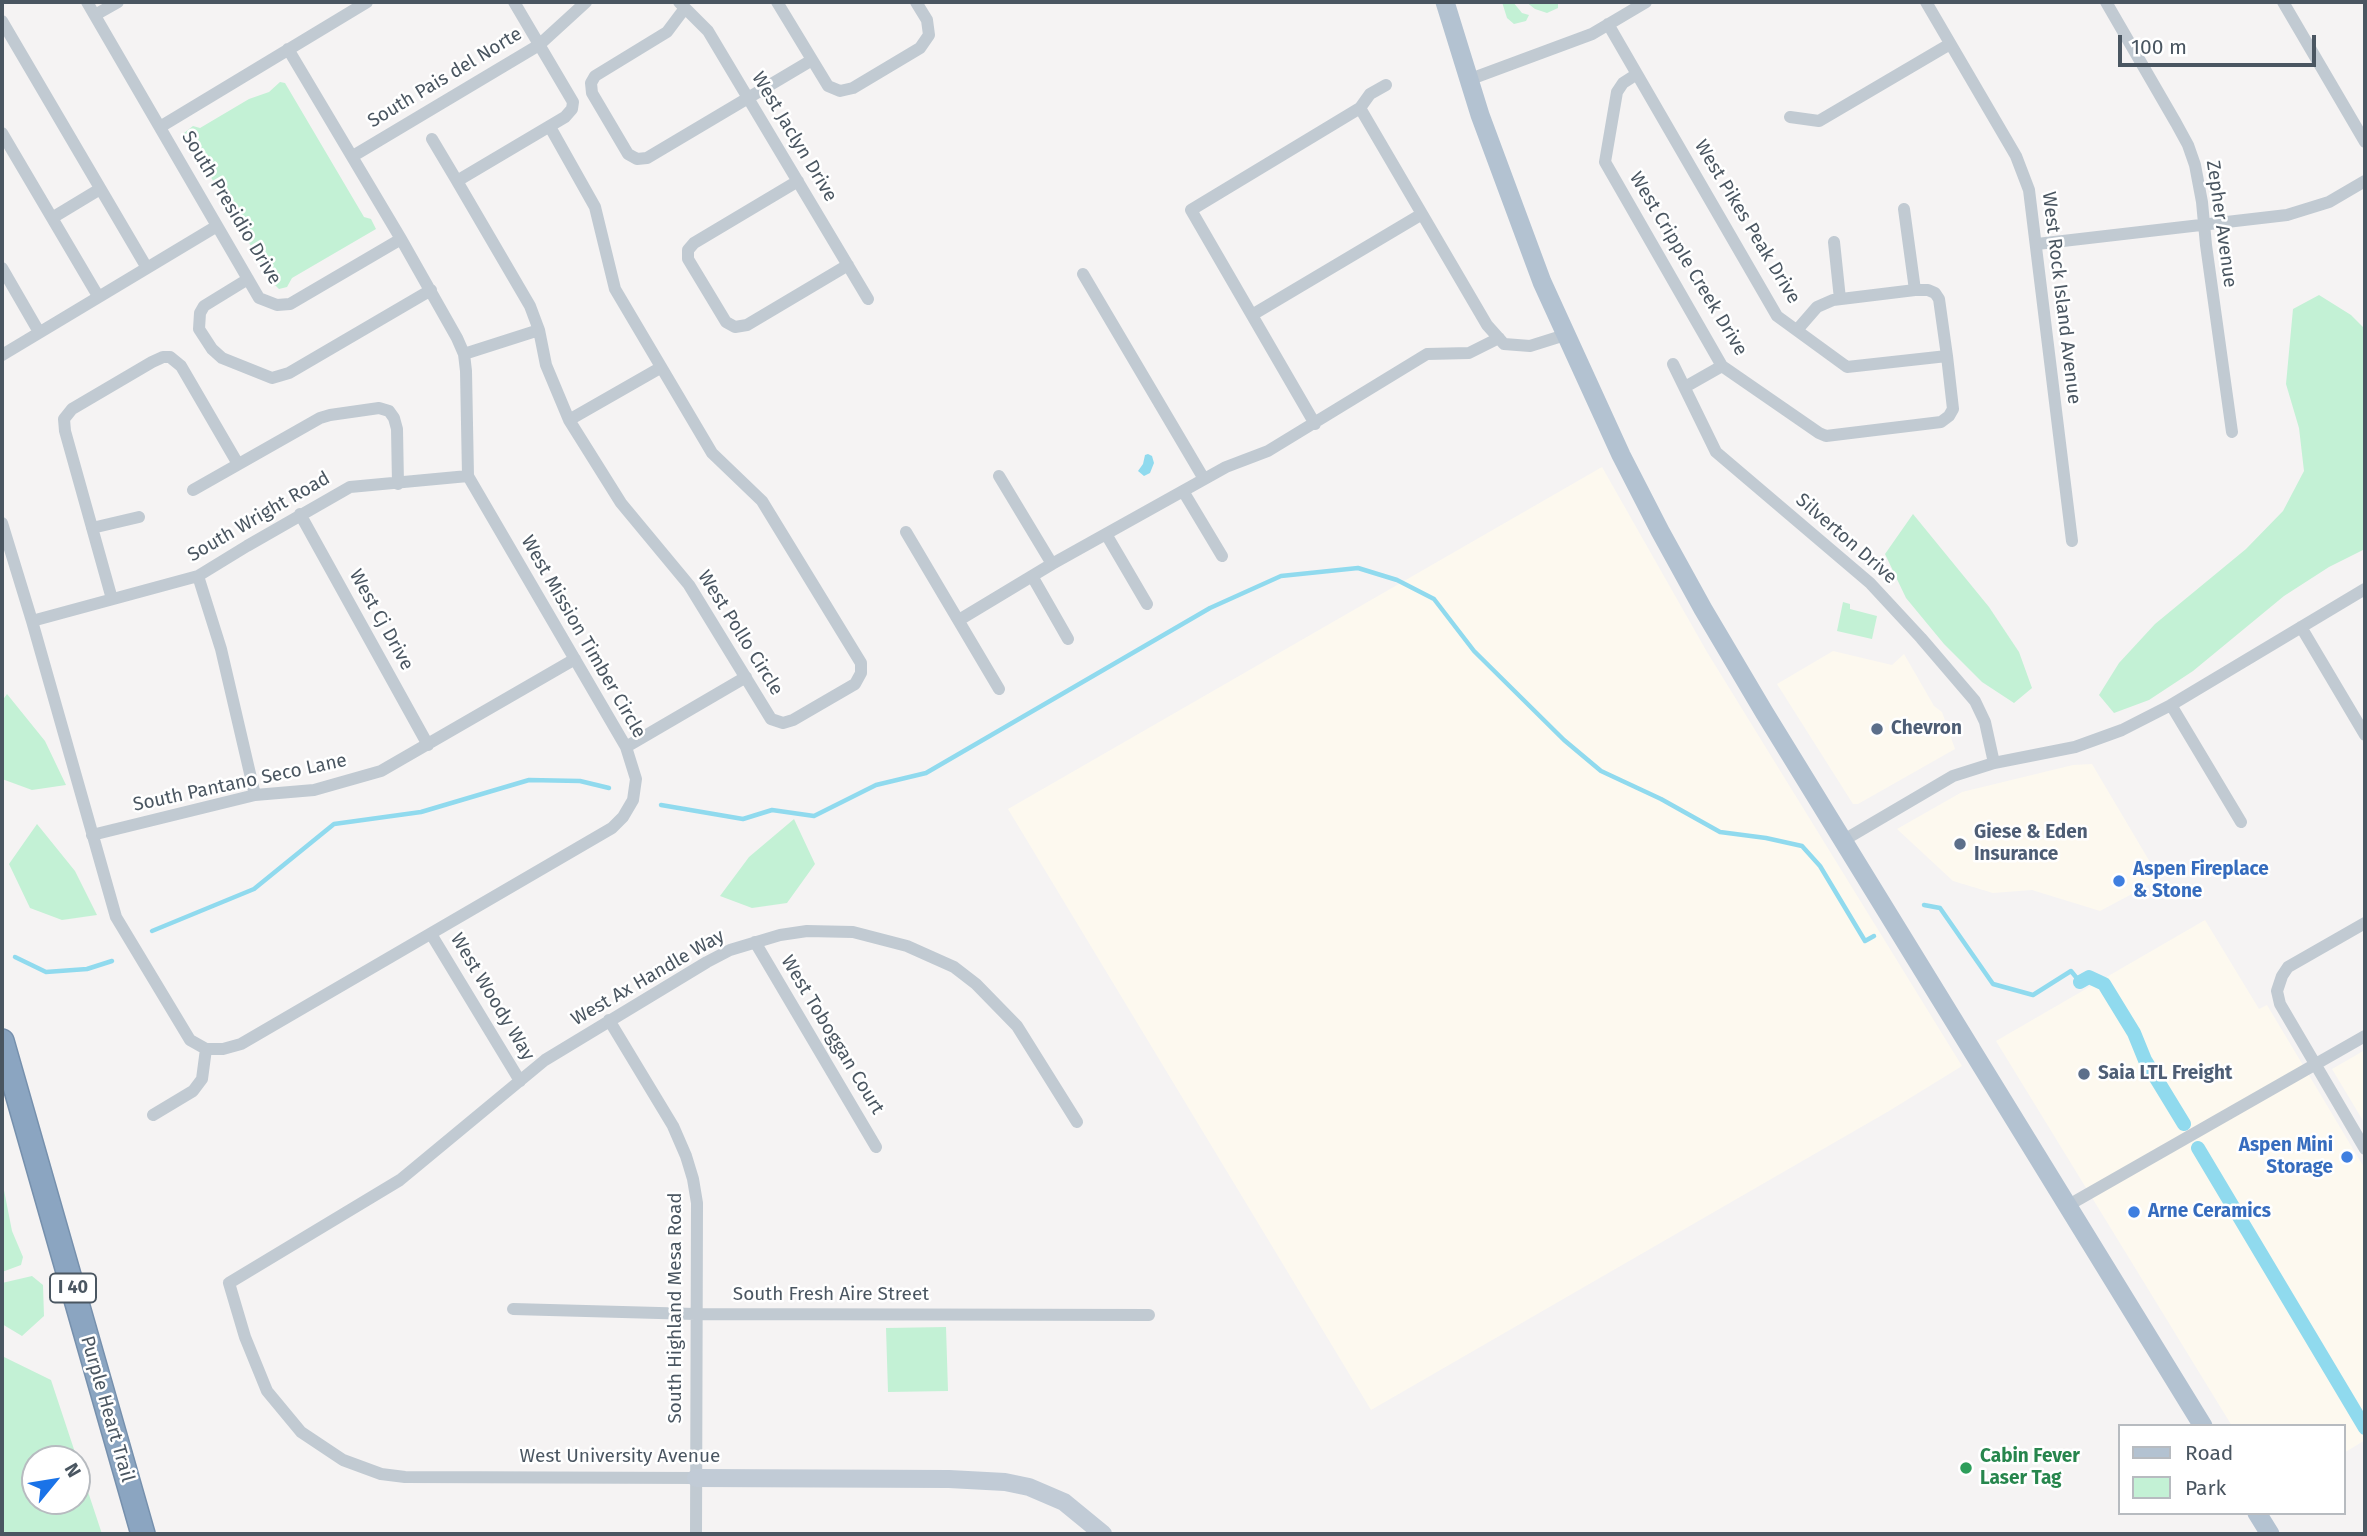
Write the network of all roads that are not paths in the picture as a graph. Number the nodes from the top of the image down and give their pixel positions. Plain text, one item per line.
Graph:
1 (88, 2) edge
2 (118, 2) edge
3 (367, 2) edge
4 (514, 2) edge
5 (586, 2) edge
6 (776, 2) edge
7 (916, 2) edge
8 (1445, 2) edge
9 (1646, 2) edge
10 (1926, 2) edge
11 (2106, 2) edge
12 (2283, 2) edge
13 (682, 5) edge
14 (95, 15) junction
15 (2, 21) edge
16 (1608, 24) junction
17 (1950, 44) junction
18 (540, 45) junction
19 (288, 49) junction
20 (812, 60) junction
21 (1637, 74) junction
22 (1468, 80) junction
23 (1386, 85) dead end
24 (748, 97) junction
25 (1360, 108) junction
26 (1790, 117) dead end
27 (160, 127) junction
28 (550, 127) junction
29 (2, 133) edge
30 (432, 139) dead end
31 (2365, 142) edge
32 (353, 156) junction
33 (457, 181) junction
34 (798, 181) junction
35 (2365, 181) edge
36 (100, 189) junction
37 (1904, 209) dead end
38 (1422, 214) junction
39 (52, 218) junction
40 (217, 226) junction
41 (2204, 226) junction
42 (401, 239) junction
43 (1834, 242) dead end
44 (2037, 244) junction
45 (848, 265) junction
46 (2, 268) edge
47 (147, 268) junction
48 (1083, 274) dead end
49 (248, 279) junction
50 (431, 290) junction
51 (1915, 290) junction
52 (98, 296) junction
53 (868, 299) dead end
54 (1840, 299) junction
55 (1252, 315) junction
56 (539, 330) junction
57 (1797, 330) junction
58 (39, 332) junction
59 (1565, 335) junction
60 (1499, 338) junction
61 (464, 354) junction
62 (2, 355) edge
63 (1947, 356) junction
64 (1673, 364) dead end
65 (1722, 366) junction
66 (660, 368) junction
67 (1685, 387) junction
68 (569, 420) junction
69 (1315, 424) junction
70 (2231, 432) dead end
71 (238, 464) junction
72 (468, 475) junction
73 (999, 476) dead end
74 (1204, 479) junction
75 (398, 484) junction
76 (193, 490) dead end
77 (1183, 491) junction
78 (300, 514) junction
79 (139, 517) dead end
80 (2, 523) edge
81 (92, 528) junction
82 (906, 531) dead end
83 (1106, 534) junction
84 (2072, 541) dead end
85 (1222, 556) dead end
86 (1052, 564) junction
87 (198, 576) junction
88 (1032, 576) junction
89 (2365, 589) edge
90 (112, 599) junction
91 (1147, 604) dead end
92 (959, 620) junction
93 (32, 621) junction
94 (2301, 627) junction
95 (1068, 639) dead end
96 (575, 659) junction
97 (746, 677) junction
98 (999, 689) dead end
99 (2171, 705) junction
100 (2365, 735) edge
101 (428, 745) junction
102 (626, 747) junction
103 (1994, 763) junction
104 (255, 795) junction
105 (2241, 822) dead end
106 (92, 835) junction
107 (1844, 840) junction
108 (2365, 923) edge
109 (431, 934) junction
110 (755, 942) junction
111 (609, 1020) junction
112 (2365, 1036) edge
113 (2, 1041) edge
114 (206, 1049) junction
115 (2315, 1066) junction
116 (520, 1081) junction
117 (153, 1115) dead end
118 (1077, 1122) dead end
119 (876, 1147) dead end
120 (2365, 1149) edge
121 (2067, 1206) junction
122 (229, 1283) joint
123 (513, 1309) dead end
124 (695, 1314) junction
125 (1149, 1315) dead end
126 (2202, 1424) edge
127 (696, 1478) junction
128 (2258, 1515) edge
129 (142, 1534) edge
130 (696, 1534) edge
131 (1103, 1534) edge
132 (2270, 1534) edge

1 - 14 street, South Presidio Drive
2 - 14 street
3 - 19 street
4 - 18 street
5 - 18 street, South Pais del Norte
6 - 20 street
7 - 20 street
8 - 22 main road
9 - 16 street
10 - 17 street, West Rock Island Avenue
11 - 41 street, Zepher Avenue
12 - 31 street
13 - 24 street, West Jaclyn Drive
13 - 24 street
14 - 27 street, South Presidio Drive
15 - 36 street
16 - 21 street, West Pikes Peak Drive
16 - 22 street
17 - 26 street
17 - 44 street, West Rock Island Avenue
18 - 28 street
18 - 32 street, South Pais del Norte
19 - 27 street
19 - 32 street, West Mission Timber Circle
20 - 24 street
21 - 57 street, West Pikes Peak Drive
21 - 65 street, West Cripple Creek Drive
22 - 59 main road
23 - 25 street
24 - 34 street, West Jaclyn Drive
25 - 38 street
25 - 55 street
27 - 40 street, South Presidio Drive
28 - 33 street
28 - 66 street, West Pollo Circle
29 - 39 street
30 - 33 street, West Pollo Circle
32 - 42 street, West Mission Timber Circle
33 - 56 street, West Pollo Circle
34 - 45 street, West Jaclyn Drive
34 - 45 street
35 - 41 street
36 - 39 street
36 - 47 street
37 - 51 street
38 - 55 street
38 - 60 street
39 - 52 street
40 - 47 street
40 - 49 street, South Presidio Drive
41 - 44 street
41 - 70 street, Zepher Avenue
42 - 49 street, South Presidio Drive
42 - 50 street, West Mission Timber Circle
43 - 54 street
44 - 84 street, West Rock Island Avenue
45 - 53 street, West Jaclyn Drive
46 - 58 street
47 - 52 street
48 - 74 street
49 - 50 street
50 - 61 street, West Mission Timber Circle
51 - 54 street
51 - 63 street
52 - 58 street
54 - 57 street
55 - 69 street
56 - 61 street
56 - 68 street, West Pollo Circle
57 - 63 street, West Pikes Peak Drive
58 - 62 street
59 - 60 street
59 - 107 main road
60 - 69 street
61 - 72 street, West Mission Timber Circle
63 - 65 street, West Cripple Creek Drive
64 - 67 street, Silverton Drive
65 - 67 street
66 - 68 street
66 - 97 street, West Pollo Circle
67 - 103 street, Silverton Drive
68 - 97 street, West Pollo Circle
69 - 74 street
71 - 75 street
71 - 76 street
71 - 81 street
72 - 75 street, South Wright Road
72 - 96 street, West Mission Timber Circle
73 - 86 street
74 - 77 street
75 - 78 street, South Wright Road
77 - 83 street
77 - 85 street
78 - 87 street, South Wright Road
78 - 101 street, West Cj Drive
79 - 81 street
80 - 93 street
81 - 90 street
82 - 92 street
83 - 86 street
83 - 91 street
86 - 88 street
87 - 90 street, South Wright Road
87 - 104 street
88 - 92 street
88 - 95 street
89 - 94 street
90 - 93 street, South Wright Road
92 - 98 street
93 - 106 street
94 - 99 street
94 - 100 street
96 - 101 street, South Pantano Seco Lane
96 - 102 street, West Mission Timber Circle
97 - 102 street
99 - 103 street
99 - 105 street
101 - 104 street, South Pantano Seco Lane
102 - 109 street, West Mission Timber Circle
103 - 107 street
104 - 106 street, South Pantano Seco Lane
106 - 114 street
107 - 121 main road
108 - 115 street
109 - 114 street, West Mission Timber Circle
109 - 116 street, West Woody Way
110 - 111 street, West Ax Handle Way
110 - 118 street, West Ax Handle Way
110 - 119 street, West Toboggan Court
111 - 116 street, West Ax Handle Way
111 - 124 street, South Highland Mesa Road
112 - 115 street
113 - 129 highway, Purple Heart Trail / I 40
114 - 117 street
115 - 120 street
115 - 121 street
116 - 122 street, West Ax Handle Way
121 - 126 main road
122 - 127 street, West University Avenue
123 - 124 street, South Fresh Aire Street
124 - 125 street, South Fresh Aire Street
124 - 127 street, South Highland Mesa Road
127 - 130 street, South Highland Mesa Road
127 - 131 street, West University Avenue
128 - 132 main road

